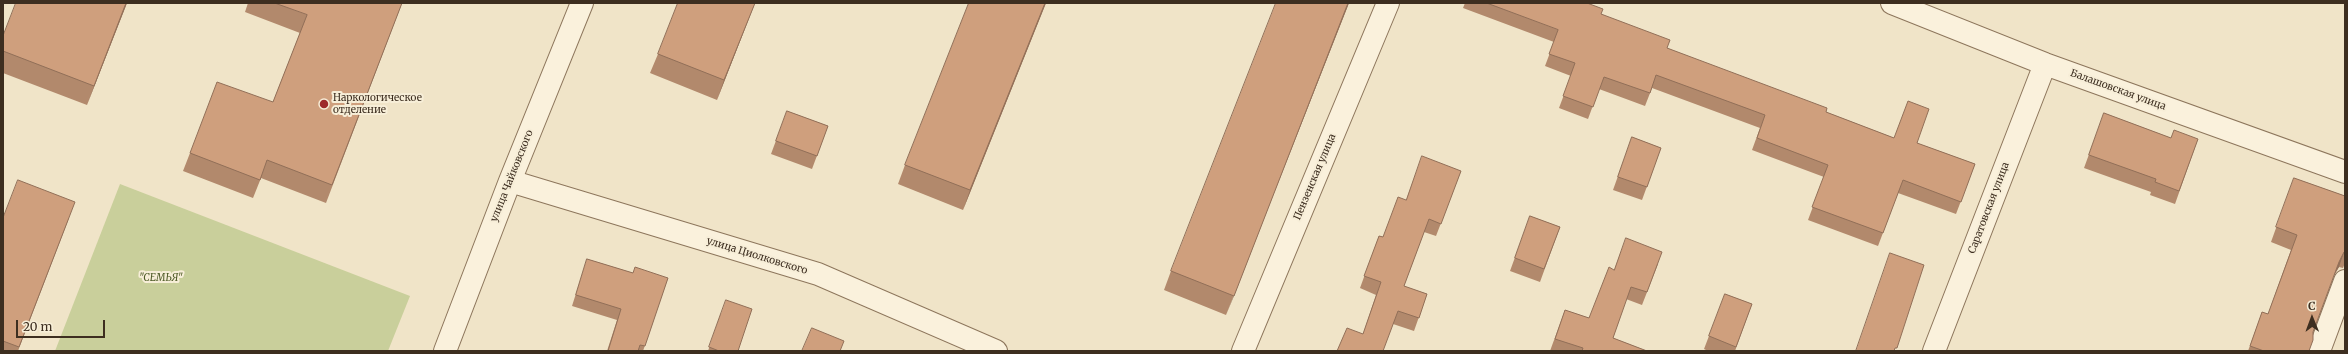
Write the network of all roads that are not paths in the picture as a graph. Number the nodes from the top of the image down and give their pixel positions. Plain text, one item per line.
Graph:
1 (582, 3) edge
2 (1388, 3) edge
3 (1892, 3) edge
4 (2045, 64) junction
5 (2345, 172) edge
6 (510, 181) junction
7 (2345, 282) edge
8 (445, 351) edge
9 (996, 351) edge
10 (1243, 351) edge
11 (1934, 351) edge
12 (2319, 351) edge

1 - 6 street, улица Чайковского
2 - 10 street, Пензенская улица
3 - 4 street, Балашовская улица
4 - 5 street, Балашовская улица
4 - 11 street, Саратовская улица
6 - 8 street, улица Чайковского
6 - 9 street, улица Циолковского
7 - 12 street

